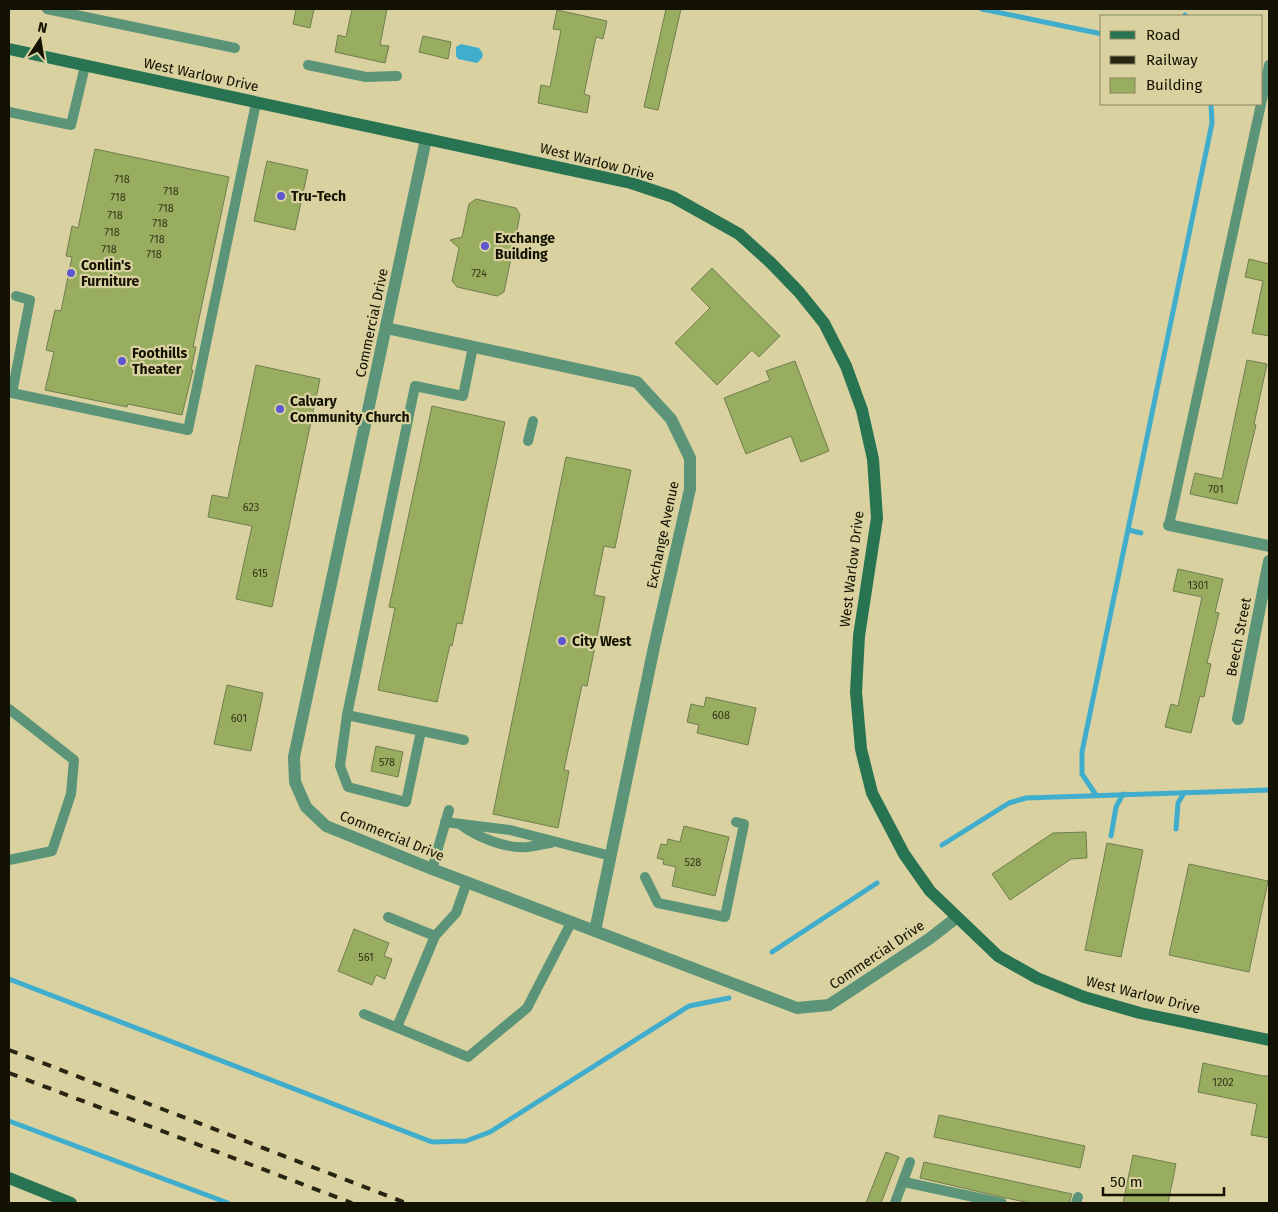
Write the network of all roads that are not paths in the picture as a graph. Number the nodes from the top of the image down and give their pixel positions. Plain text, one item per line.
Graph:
1 (46, 9) edge
2 (234, 48) dead end
3 (9, 49) edge
4 (308, 65) dead end
5 (1269, 65) edge
6 (85, 66) junction
7 (397, 76) dead end
8 (1263, 95) edge
9 (256, 103) junction
10 (1261, 105) edge
11 (9, 112) edge
12 (426, 139) junction
13 (16, 296) dead end
14 (386, 328) junction
15 (474, 347) junction
16 (10, 392) edge
17 (533, 421) dead end
18 (528, 441) dead end
19 (1169, 525) joint
20 (1269, 546) edge
21 (1269, 561) edge
22 (9, 709) edge
23 (347, 715) junction
24 (1238, 719) dead end
25 (420, 731) junction
26 (464, 740) dead end
27 (449, 810) dead end
28 (445, 822) junction
29 (736, 822) dead end
30 (611, 856) junction
31 (9, 860) edge
32 (432, 868) junction
33 (645, 877) dead end
34 (468, 882) junction
35 (388, 917) dead end
36 (956, 918) junction
37 (572, 921) junction
38 (595, 930) junction
39 (435, 936) junction
40 (364, 1014) dead end
41 (397, 1027) junction
42 (1269, 1040) edge
43 (910, 1162) dead end
44 (9, 1178) edge
45 (904, 1182) junction
46 (952, 1193) junction
47 (72, 1203) edge
48 (895, 1203) edge
49 (957, 1203) edge
50 (996, 1203) edge

1 - 2 lane
3 - 6 street, West Warlow Drive
4 - 7 lane
5 - 8 lane
6 - 9 street, West Warlow Drive
6 - 11 lane
9 - 12 street, West Warlow Drive
9 - 16 lane
10 - 19 lane
12 - 14 street, Commercial Drive
12 - 36 street, West Warlow Drive
13 - 16 lane
14 - 15 street, Exchange Avenue
14 - 32 street, Commercial Drive
15 - 23 lane
15 - 30 street, Exchange Avenue
17 - 18 lane
19 - 20 street
21 - 24 street, Beech Street
22 - 31 lane
23 - 25 lane
23 - 25 lane
25 - 26 lane
27 - 28 lane
28 - 30 lane
28 - 32 lane
29 - 33 lane
30 - 38 street, Exchange Avenue
32 - 34 street, Commercial Drive
34 - 37 street, Commercial Drive
34 - 39 lane
35 - 39 lane
36 - 38 street, Commercial Drive
36 - 42 street, West Warlow Drive
37 - 38 street, Commercial Drive
37 - 41 lane
39 - 41 lane
40 - 41 lane
43 - 45 lane
44 - 47 street
45 - 46 lane
45 - 48 lane
46 - 49 lane
46 - 50 lane

